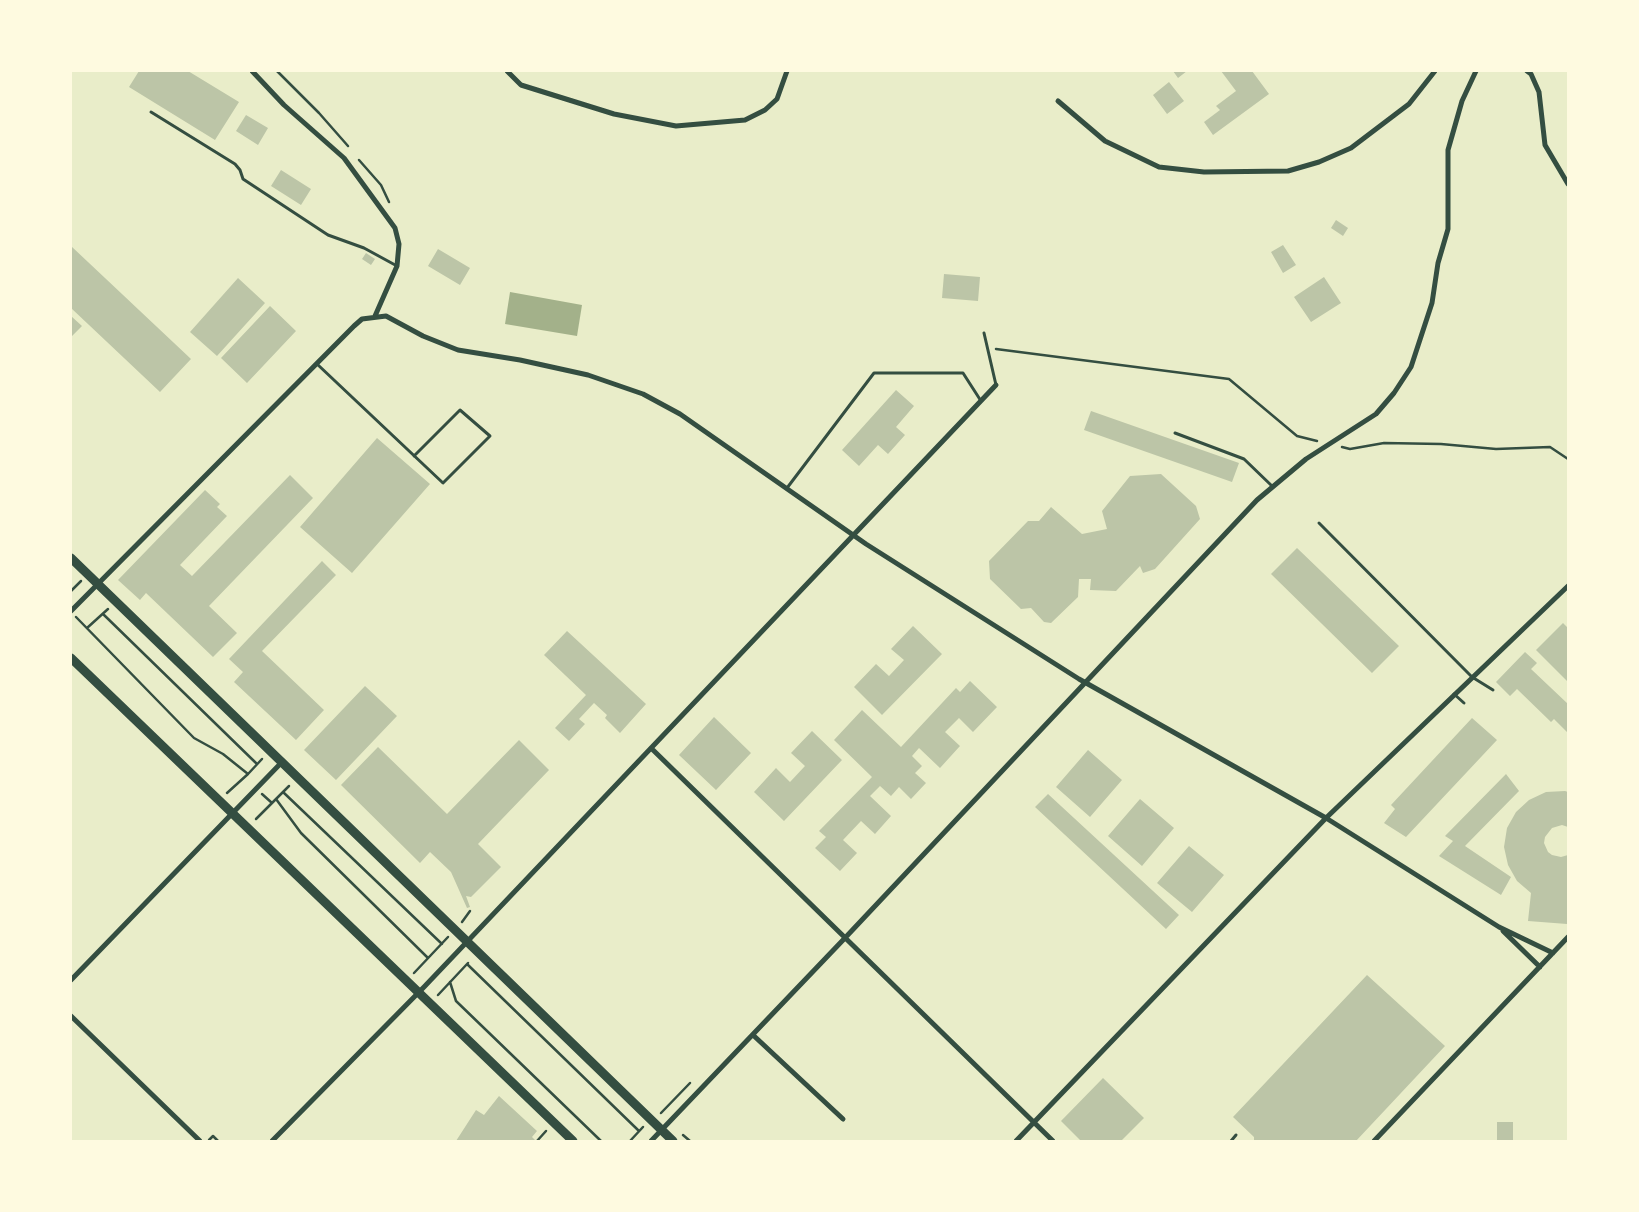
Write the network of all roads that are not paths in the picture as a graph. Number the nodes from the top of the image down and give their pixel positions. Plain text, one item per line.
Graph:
1 (252, 71) edge
2 (507, 71) edge
3 (787, 71) edge
4 (1435, 71) edge
5 (1476, 71) edge
6 (1528, 71) edge
7 (1058, 101) dead end
8 (151, 112) dead end
9 (1568, 184) edge
10 (397, 266) junction
11 (375, 316) junction
12 (984, 333) dead end
13 (317, 364) junction
14 (996, 385) joint
15 (981, 401) junction
16 (1175, 433) dead end
17 (414, 456) junction
18 (1272, 486) junction
19 (787, 488) junction
20 (1319, 523) dead end
21 (853, 535) junction
22 (71, 558) edge
23 (98, 583) junction
24 (1568, 586) edge
25 (71, 612) edge
26 (71, 658) edge
27 (1472, 677) junction
28 (1085, 683) junction
29 (1493, 690) dead end
30 (1454, 693) junction
31 (1464, 703) dead end
32 (651, 748) junction
33 (282, 762) junction
34 (231, 813) junction
35 (1326, 818) junction
36 (1499, 927) junction
37 (1568, 937) edge
38 (844, 940) junction
39 (467, 942) junction
40 (1553, 953) junction
41 (1540, 967) junction
42 (71, 980) edge
43 (418, 993) junction
44 (71, 1016) edge
45 (752, 1036) junction
46 (843, 1120) dead end
47 (1034, 1122) junction
48 (661, 1130) junction
49 (1236, 1136) dead end
50 (200, 1141) edge
51 (272, 1141) edge
52 (573, 1141) edge
53 (651, 1141) edge
54 (672, 1141) edge
55 (1016, 1141) edge
56 (1052, 1141) edge
57 (1231, 1141) edge
58 (1374, 1141) edge

1 - 10 street
2 - 3 street
4 - 7 street
5 - 18 street
6 - 9 street
8 - 10 lane
10 - 11 street
11 - 13 street
11 - 19 street
12 - 14 lane
13 - 17 lane
13 - 23 street
14 - 15 street
15 - 19 lane
15 - 21 street
16 - 18 lane
17 - 17 lane
18 - 28 street
19 - 21 street
20 - 27 lane
21 - 28 street
21 - 32 street
22 - 23 main road
23 - 25 street
23 - 33 main road
24 - 27 street
26 - 34 main road
27 - 29 lane
27 - 30 street
28 - 35 street
28 - 38 street
30 - 31 lane
30 - 35 street
32 - 38 street
32 - 39 street
33 - 34 street
33 - 39 main road
34 - 42 street
34 - 43 main road
35 - 36 street
35 - 47 street
36 - 40 street
36 - 41 street
37 - 40 street
38 - 45 street
38 - 47 street
39 - 43 street
39 - 48 main road
40 - 41 street
41 - 58 street
43 - 51 street
43 - 52 main road
44 - 50 street
45 - 46 street
45 - 48 street
47 - 55 street
47 - 56 street
48 - 53 street
48 - 54 main road
49 - 57 lane

